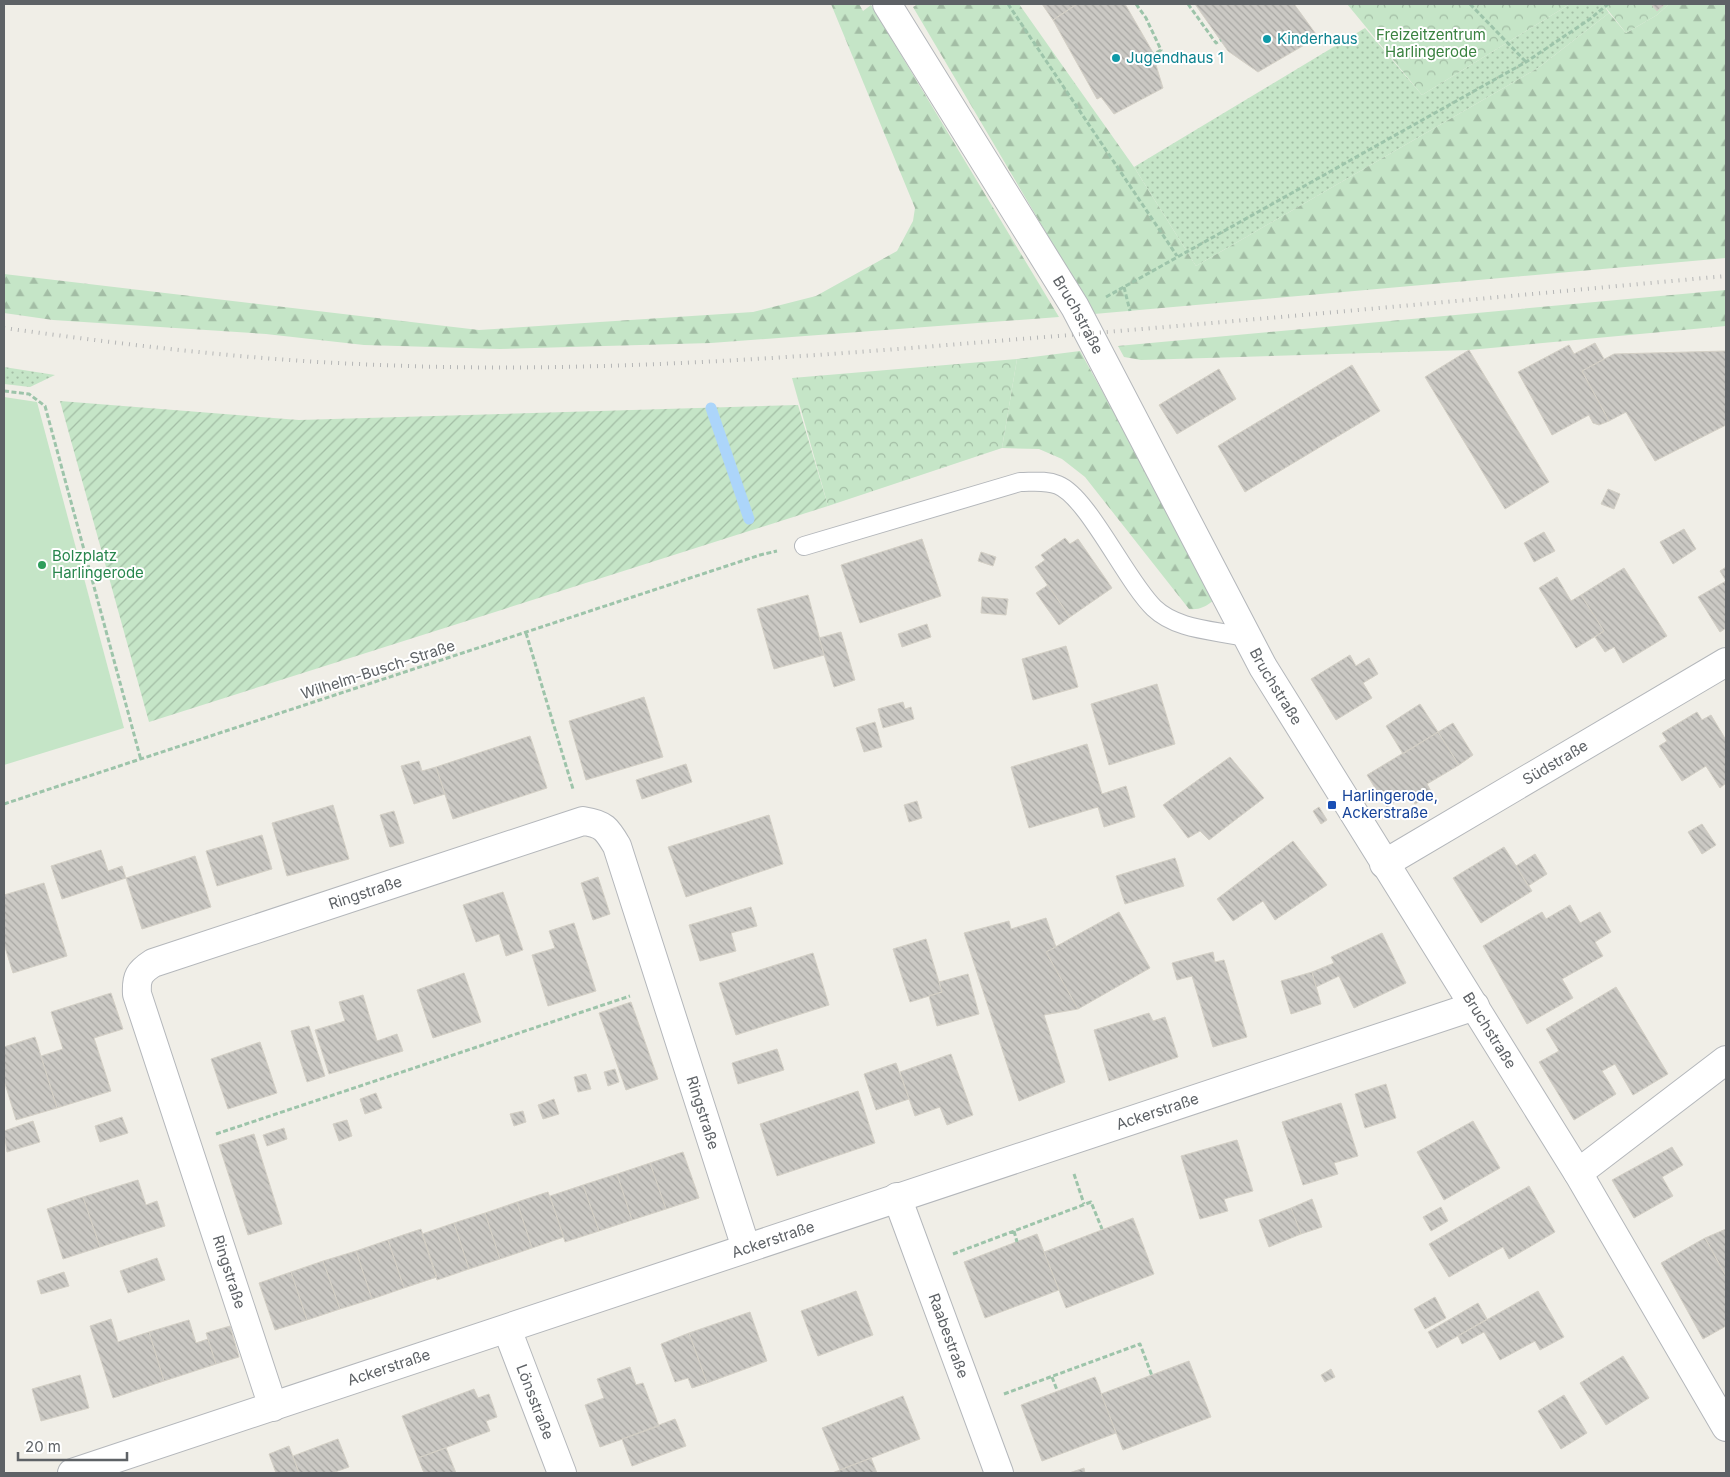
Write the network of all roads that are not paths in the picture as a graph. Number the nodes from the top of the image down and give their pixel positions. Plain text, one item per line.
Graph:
1 (886, 4) edge
2 (804, 546) dead end
3 (1248, 638) junction
4 (1726, 662) edge
5 (1384, 864) junction
6 (1475, 1006) junction
7 (1726, 1060) edge
8 (1578, 1173) junction
9 (897, 1197) junction
10 (746, 1248) junction
11 (507, 1329) junction
12 (273, 1407) junction
13 (1726, 1427) edge
14 (109, 1468) edge
15 (72, 1473) edge
16 (562, 1473) edge
17 (999, 1473) edge

1 - 3 street, Bruchstraße
2 - 3 lane, Bruchstraße
3 - 5 street, Bruchstraße
4 - 5 street, Südstraße
5 - 6 street, Bruchstraße
6 - 8 street, Bruchstraße
6 - 9 street, Ackerstraße
7 - 8 street
8 - 13 street, Bruchstraße
9 - 10 street, Ackerstraße
9 - 17 street, Raabestraße
10 - 11 street, Ackerstraße
10 - 12 street, Ringstraße
11 - 12 street, Ackerstraße
11 - 16 street, Lönsstraße
12 - 14 street, Ackerstraße
14 - 15 street, Ackerstraße

